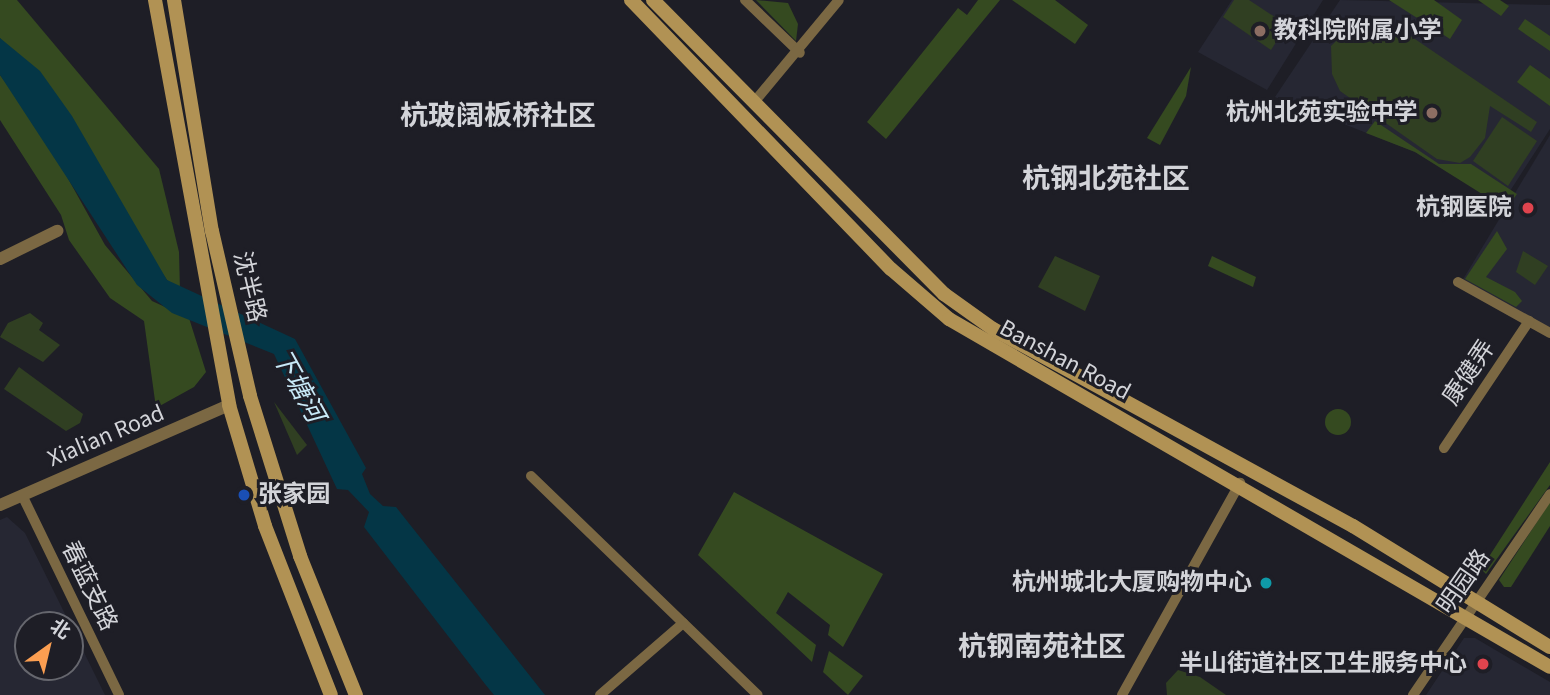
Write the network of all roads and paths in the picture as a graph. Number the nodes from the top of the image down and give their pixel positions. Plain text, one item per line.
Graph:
1 (155, 0) edge
2 (174, 0) edge
3 (631, 0) edge
4 (653, 0) edge
5 (745, 0) edge
6 (839, 0) edge
7 (800, 53) junction
8 (755, 101) junction
9 (57, 231) dead end
10 (0, 259) edge
11 (1458, 282) dead end
12 (1530, 321) junction
13 (1550, 333) edge
14 (229, 405) junction
15 (1444, 448) dead end
16 (531, 476) dead end
17 (1240, 483) junction
18 (1550, 494) edge
19 (22, 495) junction
20 (0, 505) edge
21 (1477, 601) junction
22 (1465, 615) junction
23 (683, 623) junction
24 (1550, 647) edge
25 (1550, 667) edge
26 (326, 693) edge
27 (119, 695) edge
28 (356, 695) edge
29 (600, 695) edge
30 (758, 695) edge
31 (1122, 695) edge
32 (1413, 695) edge

1 - 14 main road, 沈半路
2 - 28 main road, 沈半路
3 - 17 main road, Banshan Road
4 - 8 main road, Banshan Road
5 - 7 street
6 - 7 street
7 - 8 street
8 - 21 main road, Banshan Road
9 - 10 street
11 - 12 street
12 - 13 street
12 - 15 street, 康健弄
14 - 19 street, Xialian Road
14 - 26 main road, 沈半路
16 - 23 street
17 - 22 main road, Banshan Road
17 - 31 street
18 - 21 street, 明园路
19 - 20 street, Xialian Road
19 - 27 street, 春蓝支路
21 - 22 street, 明园路
21 - 24 main road, Banshan Road
22 - 25 main road, Banshan Road
22 - 32 street, 明园路
23 - 29 street
23 - 30 street

